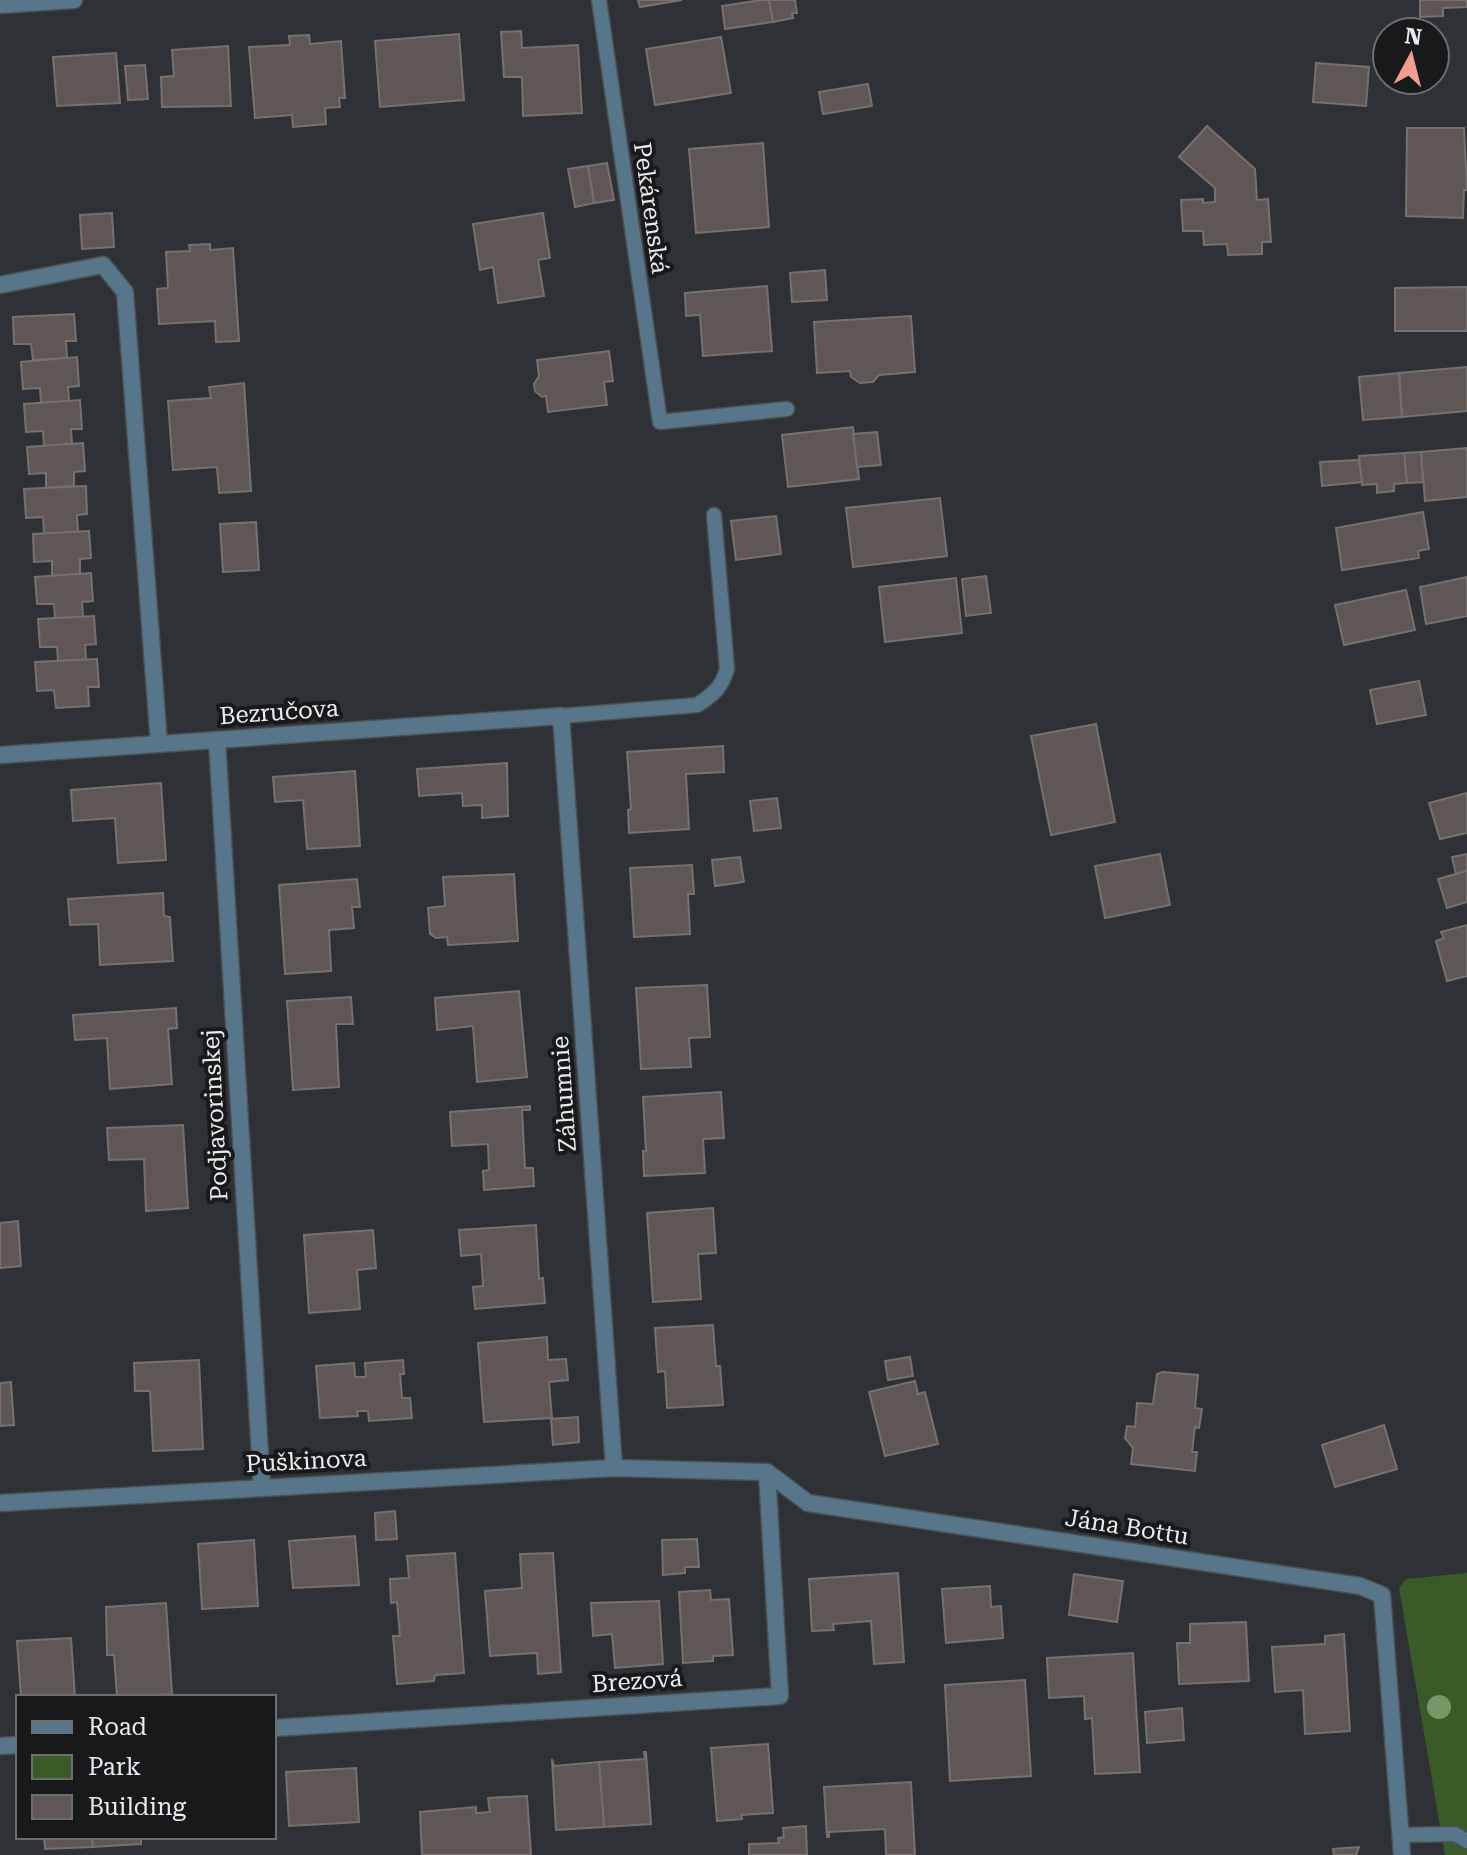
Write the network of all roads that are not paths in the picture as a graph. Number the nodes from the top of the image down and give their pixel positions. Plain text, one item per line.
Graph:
1 (74, 0) edge
2 (599, 0) edge
3 (0, 5) edge
4 (0, 285) edge
5 (787, 409) dead end
6 (714, 515) dead end
7 (561, 716) junction
8 (217, 740) junction
9 (159, 744) junction
10 (0, 755) edge
11 (614, 1468) junction
12 (767, 1472) junction
13 (262, 1488) junction
14 (0, 1503) edge
15 (276, 1728) edge
16 (1401, 1835) junction
17 (1467, 1841) edge
18 (1402, 1855) edge

1 - 3 street
2 - 5 lane, Pekárenská
4 - 9 street
6 - 7 lane
7 - 8 street, Bezručova
7 - 11 street, Záhumnie
8 - 9 street, Bezručova
8 - 13 street, Podjavorinskej
9 - 10 street, Bezručova
11 - 12 street
11 - 13 street, Puškinova
12 - 15 street, Brezová
12 - 16 street, Jána Bottu
13 - 14 street, Puškinova
16 - 17 lane
16 - 18 street, Jána Bottu

